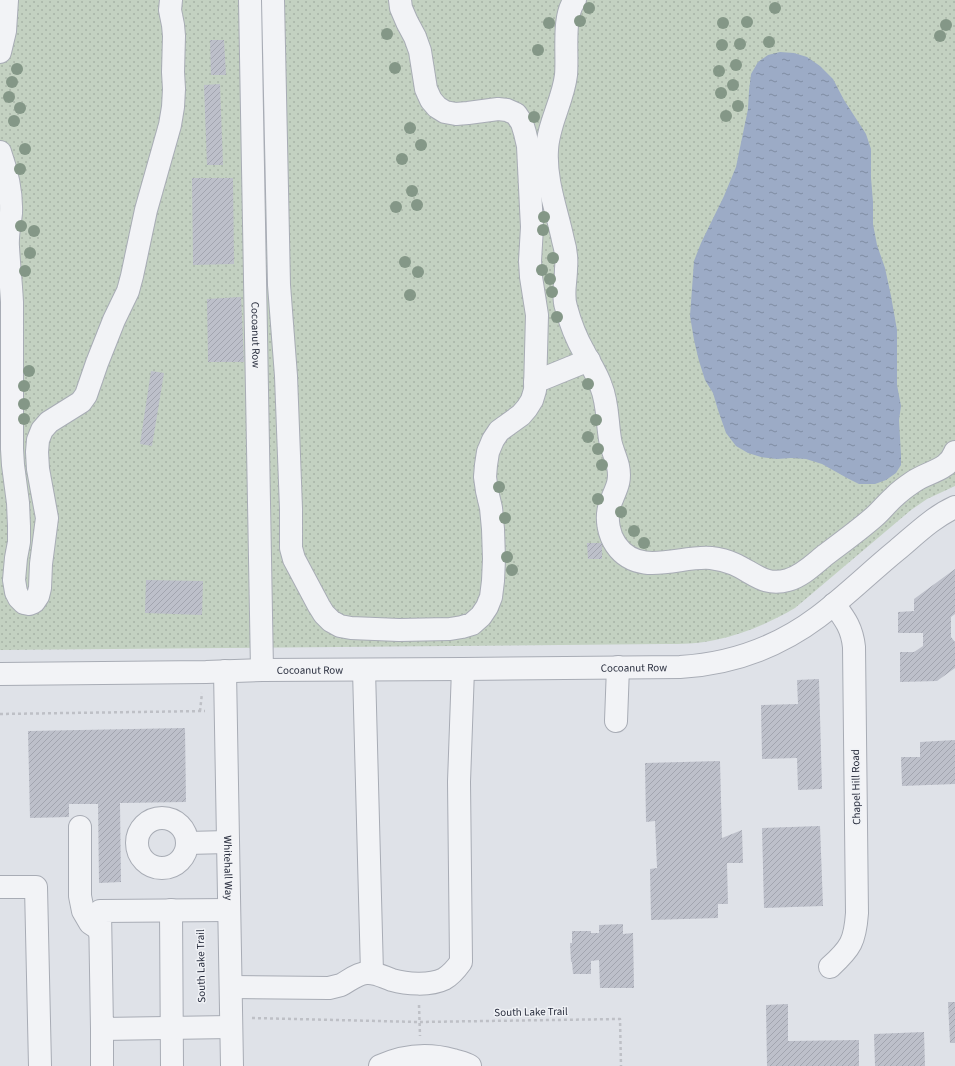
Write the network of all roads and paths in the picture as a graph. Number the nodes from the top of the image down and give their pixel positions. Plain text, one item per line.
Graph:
1 (7, 0) edge
2 (171, 0) edge
3 (250, 0) edge
4 (273, 0) edge
5 (400, 0) edge
6 (575, 0) edge
7 (0, 52) edge
8 (0, 152) edge
9 (589, 360) junction
10 (535, 382) junction
11 (955, 452) edge
12 (955, 507) edge
13 (834, 604) junction
14 (618, 667) junction
15 (463, 669) junction
16 (262, 670) junction
17 (364, 670) junction
18 (225, 671) junction
19 (0, 674) edge
20 (202, 693) dead end
21 (200, 711) junction
22 (0, 714) edge
23 (206, 718) dead end
24 (616, 721) dead end
25 (80, 827) dead end
26 (228, 842) junction
27 (187, 843) dead end
28 (0, 887) edge
29 (171, 910) junction
30 (229, 910) junction
31 (100, 934) junction
32 (830, 967) dead end
33 (372, 972) junction
34 (231, 987) junction
35 (231, 1022) junction
36 (172, 1028) junction
37 (102, 1029) junction
38 (40, 1066) edge
39 (102, 1066) edge
40 (172, 1066) edge
41 (232, 1066) edge
42 (380, 1066) edge
43 (470, 1066) edge
44 (620, 1066) edge

1 - 7 street
2 - 8 street
3 - 16 street, Cocoanut Row
4 - 10 street
5 - 10 street
6 - 9 street
9 - 10 street
9 - 11 street
12 - 13 street, Cocoanut Row
13 - 14 street, Cocoanut Row
13 - 32 street, Chapel Hill Road
14 - 15 street, Cocoanut Row
14 - 24 street
15 - 17 street, Cocoanut Row
15 - 33 street
16 - 17 street, Cocoanut Row
16 - 18 street, Cocoanut Row
17 - 33 street
18 - 19 street, Cocoanut Row
18 - 26 street, Whitehall Way
20 - 21 path
21 - 22 path
21 - 23 path
25 - 31 street
26 - 27 street
26 - 30 street, Whitehall Way
28 - 38 street
29 - 30 street
29 - 31 street
29 - 36 street
30 - 34 street, Whitehall Way
31 - 37 street
33 - 34 street
34 - 35 street, Whitehall Way
35 - 36 street
35 - 41 street, Whitehall Way
35 - 44 path, South Lake Trail
36 - 37 street
36 - 40 street
37 - 39 street
42 - 43 street

